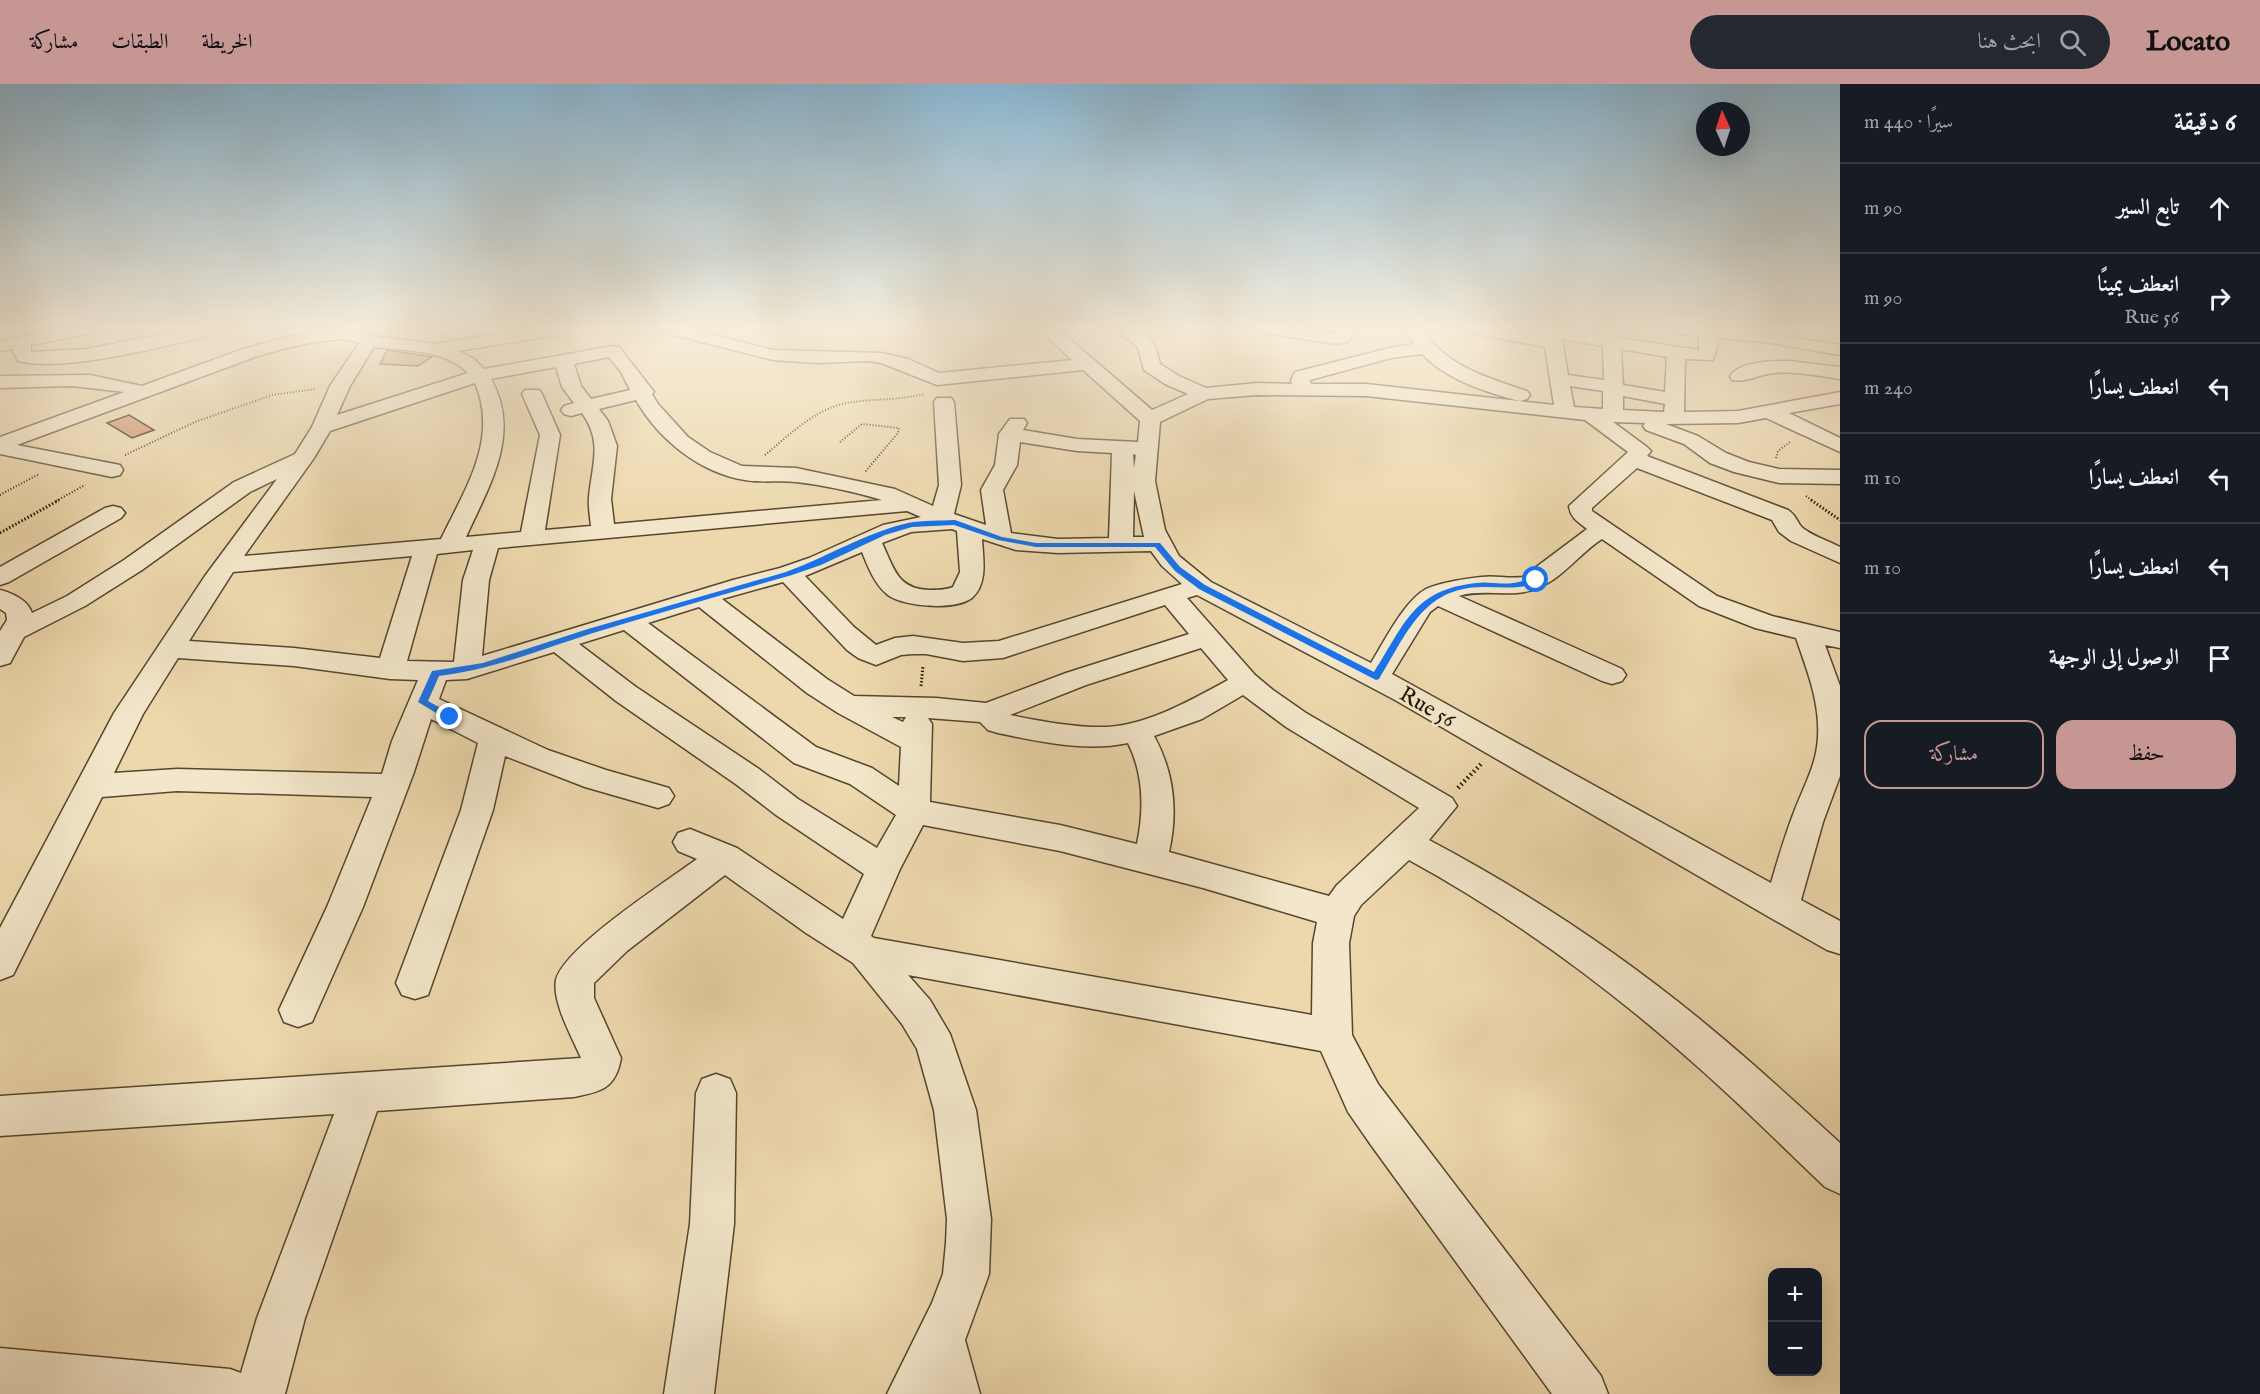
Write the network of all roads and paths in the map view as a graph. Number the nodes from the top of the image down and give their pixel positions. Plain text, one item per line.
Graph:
1 (37, 390) edge
2 (138, 390) edge
3 (148, 390) edge
4 (309, 390) edge
5 (338, 390) edge
6 (435, 390) edge
7 (488, 390) edge
8 (554, 390) edge
9 (575, 390) edge
10 (642, 390) edge
11 (932, 390) edge
12 (1117, 390) edge
13 (1195, 390) edge
14 (1245, 390) edge
15 (1332, 390) edge
16 (1505, 390) edge
17 (1560, 390) edge
18 (1616, 390) edge
19 (1621, 390) edge
20 (1673, 390) edge
21 (143, 392) junction
22 (644, 393) junction
23 (532, 394) junction
24 (1204, 394) junction
25 (1840, 398) edge
26 (11, 399) dead end
27 (494, 402) junction
28 (944, 402) dead end
29 (588, 406) junction
30 (1674, 409) junction
31 (1561, 412) junction
32 (1770, 412) junction
33 (1591, 415) junction
34 (1622, 417) junction
35 (542, 418) junction
36 (1150, 419) junction
37 (322, 427) junction
38 (840, 442) dead end
39 (0, 446) edge
40 (1840, 446) edge
41 (1136, 448) junction
42 (303, 458) junction
43 (1634, 459) junction
44 (63, 462) junction
45 (105, 468) junction
46 (746, 474) junction
47 (1840, 477) edge
48 (854, 486) junction
49 (0, 495) edge
50 (914, 504) junction
51 (113, 513) dead end
52 (955, 523) junction
53 (1603, 529) junction
54 (603, 531) junction
55 (0, 533) edge
56 (532, 539) junction
57 (1000, 539) junction
58 (869, 540) junction
59 (487, 543) junction
60 (1120, 544) junction
61 (1157, 544) junction
62 (438, 546) junction
63 (1840, 556) edge
64 (1840, 562) edge
65 (226, 565) junction
66 (1840, 570) edge
67 (789, 573) junction
68 (0, 577) edge
69 (1202, 587) junction
70 (1170, 595) junction
71 (1436, 595) junction
72 (0, 598) edge
73 (704, 598) junction
74 (628, 620) junction
75 (14, 632) junction
76 (1808, 632) junction
77 (1206, 638) junction
78 (1840, 640) edge
79 (558, 642) junction
80 (926, 645) junction
81 (170, 649) junction
82 (0, 657) edge
83 (390, 670) junction
84 (467, 670) junction
85 (1612, 675) dead end
86 (1376, 677) junction
87 (1245, 682) junction
88 (429, 688) junction
89 (848, 706) junction
90 (918, 707) junction
91 (988, 713) junction
92 (1136, 731) junction
93 (1837, 734) edge
94 (494, 740) junction
95 (916, 742) junction
96 (1498, 747) junction
97 (91, 786) junction
98 (392, 786) junction
99 (658, 796) dead end
100 (1828, 802) edge
101 (1441, 806) junction
102 (914, 811) junction
103 (1406, 843) junction
104 (1150, 860) junction
105 (884, 869) junction
106 (1780, 907) junction
107 (1337, 913) junction
108 (1840, 939) edge
109 (858, 947) junction
110 (0, 964) edge
111 (415, 983) dead end
112 (298, 1010) dead end
113 (1333, 1036) junction
114 (716, 1093) dead end
115 (362, 1094) junction
116 (0, 1116) edge
117 (1840, 1172) edge
118 (940, 1340) junction
119 (0, 1372) edge
120 (231, 1394) edge
121 (260, 1394) edge
122 (689, 1394) edge
123 (912, 1394) edge
124 (955, 1394) edge
125 (1584, 1394) edge

1 - 26 street
2 - 21 street
3 - 21 street
4 - 45 path
5 - 37 street
6 - 37 street
7 - 27 street
8 - 23 street
9 - 29 street
10 - 22 street
11 - 46 path
12 - 36 street
13 - 24 street
14 - 24 street
15 - 31 street
16 - 31 street
17 - 31 street
18 - 34 street
19 - 30 street
20 - 30 street
21 - 39 street
22 - 29 street
22 - 46 street
23 - 27 street
23 - 35 street
24 - 36 street
25 - 32 street
27 - 62 street
28 - 52 street
29 - 35 street
29 - 54 street
30 - 32 street
30 - 34 street
31 - 33 street
32 - 40 street
33 - 34 street
33 - 43 street
34 - 47 street
35 - 56 street
36 - 41 street, Rue 56
37 - 42 street
38 - 48 path
39 - 44 street
41 - 57 street
41 - 60 street
41 - 61 street, Rue 56
42 - 65 street
42 - 75 street
43 - 53 street
43 - 63 street
44 - 45 street
44 - 49 path
45 - 55 path
46 - 48 street
48 - 50 street
50 - 52 street
50 - 54 street
51 - 68 street
52 - 57 street
52 - 58 street
52 - 58 street
53 - 71 street
53 - 76 street
54 - 56 street
56 - 59 street
57 - 60 street
58 - 67 street
59 - 62 street
59 - 84 street
60 - 61 street
61 - 69 street, Rue 56
62 - 65 street
62 - 83 street
64 - 66 street
65 - 81 street
67 - 73 street
67 - 80 street
69 - 70 street
69 - 86 street, Rue 56
70 - 77 street
70 - 80 street
71 - 85 street
71 - 86 street
72 - 75 street
73 - 74 street
73 - 89 street
74 - 79 street
74 - 102 street
75 - 82 street
76 - 78 street
76 - 93 street
77 - 87 street
77 - 91 street
79 - 84 street
79 - 105 street
80 - 90 path
81 - 83 street
81 - 97 street
83 - 88 street
84 - 88 street
86 - 96 street, Rue 56
87 - 92 street
87 - 101 street
88 - 94 street
88 - 98 street
89 - 90 street
89 - 95 street
90 - 91 street
90 - 95 street
91 - 92 street
92 - 104 street
93 - 100 street
94 - 99 street
94 - 111 street
95 - 102 street
96 - 101 path
96 - 106 street, Rue 56
97 - 98 street
97 - 110 street
98 - 112 street
100 - 106 street
101 - 103 street
102 - 104 street
102 - 105 street
103 - 107 street
103 - 117 street
104 - 107 street
105 - 109 street
106 - 108 street, Rue 56
107 - 113 street
109 - 113 street
109 - 115 street
109 - 118 street
113 - 125 street
114 - 122 street
115 - 116 street
115 - 121 street
118 - 123 street
118 - 124 street
119 - 120 street

